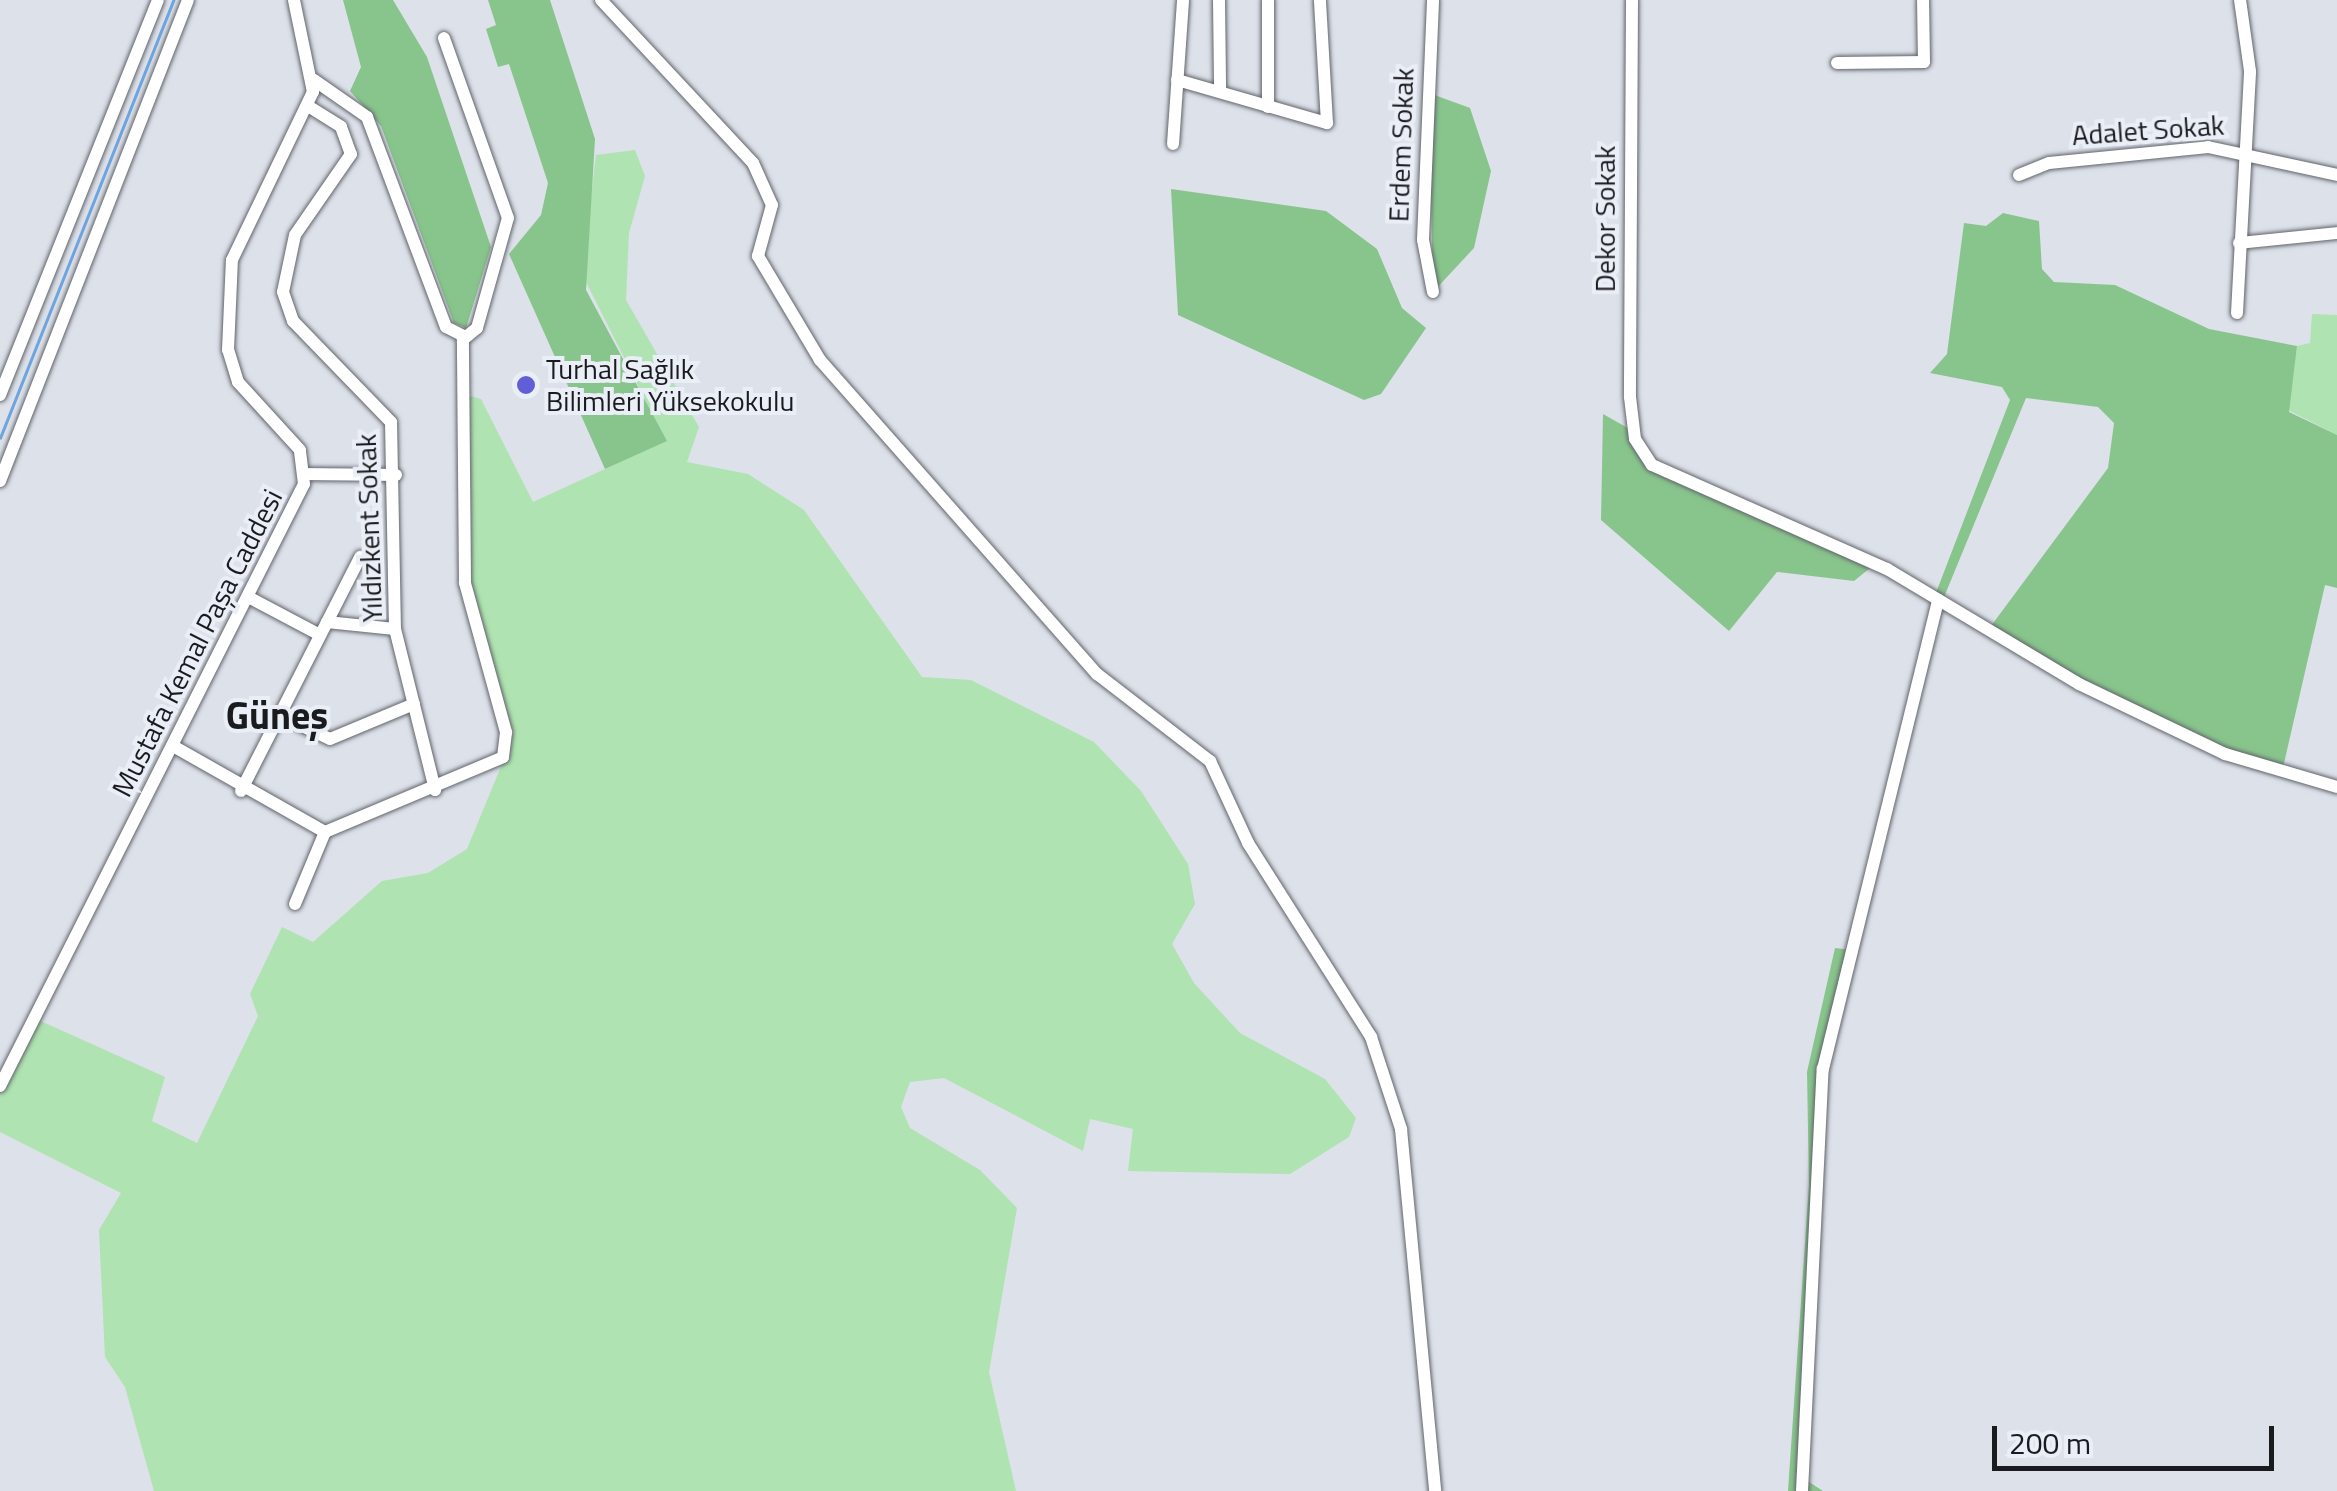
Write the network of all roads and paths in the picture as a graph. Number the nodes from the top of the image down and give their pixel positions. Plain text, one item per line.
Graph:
1 (158, 0) edge
2 (188, 0) edge
3 (294, 0) edge
4 (601, 0) edge
5 (1183, 0) edge
6 (1219, 0) edge
7 (1268, 0) edge
8 (1320, 0) edge
9 (1433, 0) edge
10 (1632, 0) edge
11 (1922, 0) edge
12 (2240, 0) edge
13 (444, 38) dead end
14 (1836, 63) dead end
15 (314, 80) junction
16 (1177, 80) junction
17 (1220, 88) junction
18 (308, 106) junction
19 (1268, 107) junction
20 (1173, 144) dead end
21 (2241, 148) junction
22 (2020, 175) dead end
23 (2337, 175) edge
24 (2337, 233) edge
25 (2239, 243) junction
26 (1432, 292) dead end
27 (2237, 313) dead end
28 (463, 337) junction
29 (0, 395) edge
30 (306, 474) junction
31 (396, 475) junction
32 (0, 481) edge
33 (360, 557) dead end
34 (252, 599) junction
35 (1938, 600) junction
36 (327, 622) junction
37 (395, 628) junction
38 (320, 635) junction
39 (414, 704) junction
40 (279, 715) junction
41 (174, 746) junction
42 (2337, 787) edge
43 (436, 790) junction
44 (241, 791) junction
45 (325, 832) junction
46 (295, 904) dead end
47 (0, 1086) edge
48 (1435, 1491) edge
49 (1802, 1491) edge

1 - 29 street
2 - 32 street
3 - 15 street, Mustafa Kemal Paşa Caddesi
4 - 48 street
5 - 16 street
6 - 17 street
7 - 19 street
8 - 19 street
9 - 26 street, Erdem Sokak
10 - 35 street, Dekor Sokak
11 - 14 street
12 - 21 street
13 - 28 street
15 - 18 street, Mustafa Kemal Paşa Caddesi
15 - 28 street
16 - 17 street
16 - 20 street
17 - 19 street
18 - 30 street, Mustafa Kemal Paşa Caddesi
18 - 31 street, Yıldızkent Sokak
21 - 22 street, Adalet Sokak
21 - 23 street, Adalet Sokak
21 - 25 street
24 - 25 street
25 - 27 street
28 - 43 street
30 - 31 street
30 - 34 street, Mustafa Kemal Paşa Caddesi
31 - 37 street, Yıldızkent Sokak
33 - 36 street
34 - 38 street
34 - 41 street, Mustafa Kemal Paşa Caddesi
35 - 42 street
35 - 49 street
36 - 37 street
36 - 38 street
37 - 39 street, Yıldızkent Sokak
38 - 40 street
39 - 40 street
39 - 43 street, Yıldızkent Sokak
40 - 44 street
41 - 44 street
41 - 47 street, Mustafa Kemal Paşa Caddesi
43 - 45 street
44 - 45 street
45 - 46 street

